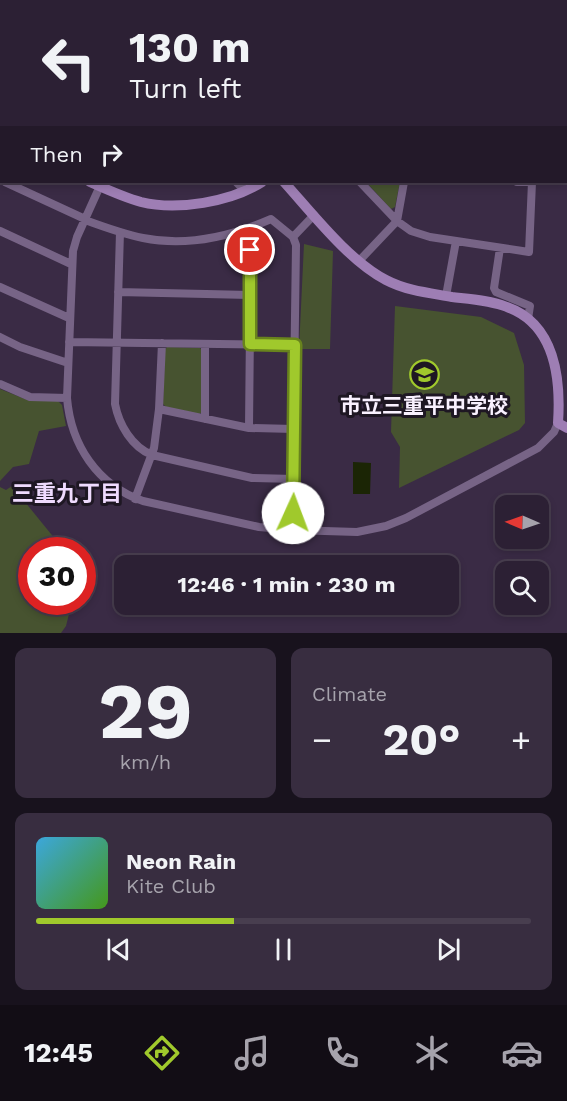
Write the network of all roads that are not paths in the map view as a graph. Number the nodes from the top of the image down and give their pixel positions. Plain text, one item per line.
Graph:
1 (8, 183) edge
2 (237, 183) edge
3 (260, 183) edge
4 (285, 183) edge
5 (361, 183) edge
6 (404, 183) edge
7 (532, 183) edge
8 (98, 184) edge
9 (244, 190) junction
10 (314, 215) junction
11 (85, 219) junction
12 (397, 221) junction
13 (250, 228) junction
14 (0, 231) edge
15 (120, 232) junction
16 (293, 237) junction
17 (456, 241) junction
18 (500, 248) junction
19 (359, 261) junction
20 (71, 264) junction
21 (0, 287) edge
22 (118, 292) junction
23 (250, 295) junction
24 (446, 296) junction
25 (69, 318) junction
26 (528, 319) junction
27 (0, 337) edge
28 (69, 342) junction
29 (117, 342) junction
30 (162, 343) junction
31 (206, 344) junction
32 (250, 344) junction
33 (295, 345) junction
34 (68, 363) junction
35 (0, 384) edge
36 (67, 398) junction
37 (159, 409) junction
38 (205, 418) junction
39 (562, 426) edge
40 (249, 428) junction
41 (294, 429) junction
42 (152, 455) junction
43 (294, 478) junction
44 (135, 498) junction
45 (292, 530) junction

1 - 11 street
2 - 9 street
3 - 9 street
4 - 10 street
5 - 12 street
6 - 12 street
7 - 18 street
8 - 9 street
8 - 11 street
10 - 16 street
10 - 19 street
11 - 15 street
11 - 20 street
12 - 17 street
12 - 19 street
13 - 15 street
13 - 16 street
13 - 23 street
14 - 20 street
15 - 22 street
16 - 33 street
17 - 18 street
17 - 24 street
18 - 26 street
19 - 24 street
20 - 25 street
21 - 25 street
22 - 23 street
22 - 29 street
23 - 32 street
24 - 26 street
25 - 28 street
26 - 39 street
27 - 34 street
28 - 29 street
28 - 34 street
29 - 30 street
29 - 42 street
30 - 31 street
30 - 37 street
31 - 32 street
31 - 38 street
32 - 33 street
32 - 40 street
33 - 41 street
34 - 36 street
35 - 36 street
36 - 44 street
37 - 38 street
37 - 42 street
38 - 40 street
39 - 45 street
40 - 41 street
41 - 43 street
42 - 43 street
42 - 44 street
43 - 45 street
44 - 45 street

